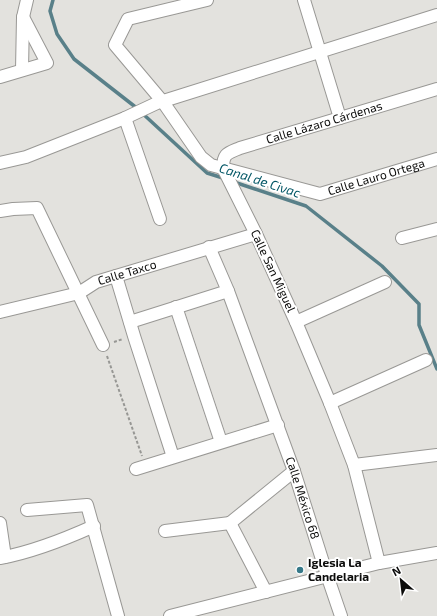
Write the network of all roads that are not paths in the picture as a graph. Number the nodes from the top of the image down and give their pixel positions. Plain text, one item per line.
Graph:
1 (26, 0) edge
2 (207, 0) edge
3 (304, 0) edge
4 (437, 15) edge
5 (23, 17) junction
6 (320, 52) junction
7 (22, 70) junction
8 (0, 77) edge
9 (437, 89) edge
10 (160, 102) junction
11 (130, 116) junction
12 (340, 118) junction
13 (437, 159) edge
14 (0, 162) edge
15 (225, 172) junction
16 (0, 211) edge
17 (160, 219) dead end
18 (437, 229) edge
19 (256, 234) junction
20 (402, 238) dead end
21 (209, 247) junction
22 (116, 276) junction
23 (385, 282) dead end
24 (228, 291) junction
25 (79, 293) junction
26 (176, 307) junction
27 (0, 312) edge
28 (130, 322) junction
29 (296, 322) junction
30 (103, 345) road end
31 (426, 360) dead end
32 (330, 403) junction
33 (278, 425) junction
34 (221, 442) junction
35 (437, 455) edge
36 (173, 457) junction
37 (354, 465) junction
38 (141, 467) road end
39 (294, 471) junction
40 (27, 510) dead end
41 (0, 523) edge
42 (230, 523) junction
43 (94, 526) junction
44 (165, 531) dead end
45 (437, 553) edge
46 (2, 558) edge
47 (379, 563) junction
48 (326, 575) junction
49 (266, 592) junction
50 (118, 616) edge
51 (170, 616) edge
52 (341, 616) edge

1 - 5 street
2 - 10 street
3 - 6 street
4 - 6 street
5 - 7 street
5 - 7 street
6 - 10 street
6 - 12 street
7 - 8 street
9 - 12 street, Calle Lázaro Cárdenas
10 - 11 street
10 - 15 street
11 - 14 street
11 - 17 street
12 - 15 street, Calle Lázaro Cárdenas
13 - 15 street, Calle Lauro Ortega
15 - 19 street, Calle San Miguel
16 - 25 street
18 - 20 street
19 - 21 street, Calle Taxco
19 - 29 street, Calle San Miguel
21 - 22 street, Calle Taxco
21 - 24 street, Calle México 68
22 - 25 street, Calle Taxco
22 - 28 street
23 - 29 street
24 - 26 street
24 - 33 street, Calle México 68
25 - 27 street, Calle Taxco
25 - 30 street
26 - 28 street
26 - 34 street
28 - 36 street
29 - 32 street, Calle San Miguel
31 - 32 street
32 - 37 street, Calle San Miguel
33 - 34 street
33 - 39 street, Calle México 68
34 - 36 street
35 - 37 street
36 - 38 street
37 - 47 street, Calle San Miguel
39 - 42 street
39 - 48 street, Calle México 68
40 - 43 street
41 - 46 street
42 - 44 street
42 - 49 street
43 - 46 street
43 - 50 street
45 - 47 street
47 - 48 street
48 - 49 street
48 - 52 street, Calle México 68
49 - 51 street

